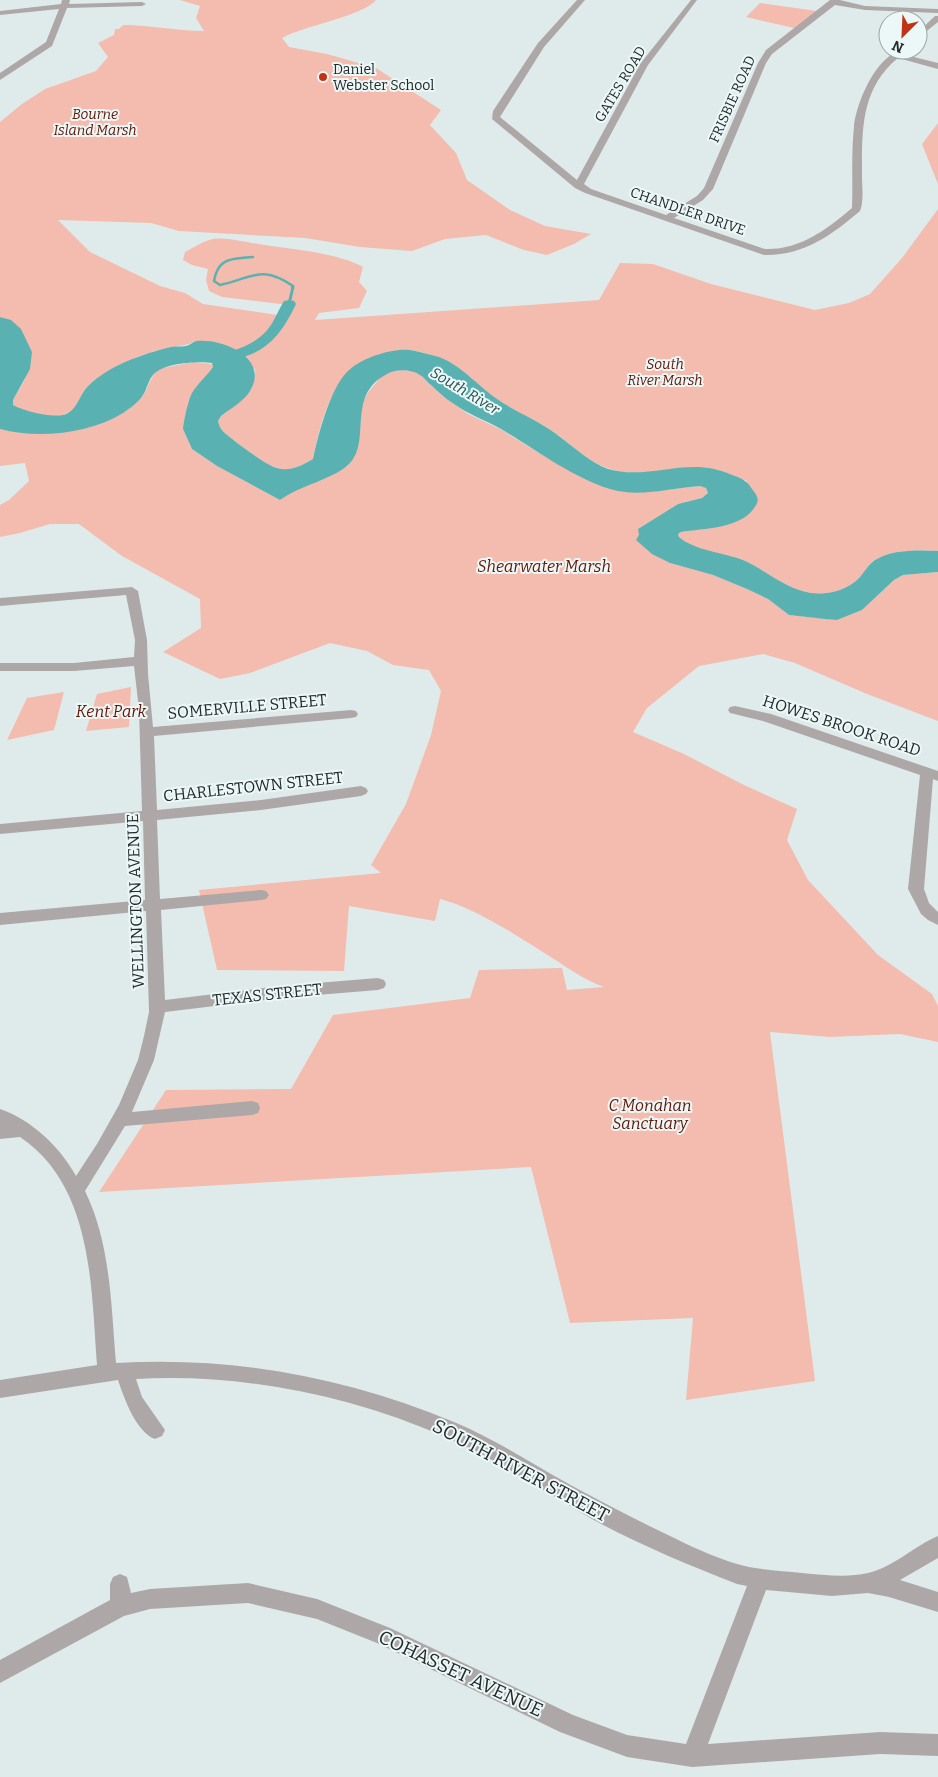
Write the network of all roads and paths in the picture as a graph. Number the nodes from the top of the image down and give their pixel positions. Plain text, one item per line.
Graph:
1 (581, 0) edge
2 (681, 0) edge
3 (705, 0) edge
4 (694, 1) junction
5 (834, 1) edge
6 (65, 3) edge
7 (142, 4) dead end
8 (938, 11) edge
9 (0, 13) edge
10 (938, 18) edge
11 (928, 27) edge
12 (889, 60) edge
13 (920, 60) edge
14 (938, 66) edge
15 (0, 77) edge
16 (578, 186) junction
17 (668, 218) junction
18 (0, 602) edge
19 (141, 661) junction
20 (0, 667) edge
21 (735, 710) dead end
22 (351, 714) dead end
23 (146, 732) junction
24 (932, 774) edge
25 (361, 791) dead end
26 (150, 815) junction
27 (0, 829) edge
28 (261, 896) dead end
29 (153, 904) junction
30 (0, 919) edge
31 (938, 919) edge
32 (378, 984) dead end
33 (156, 1007) junction
34 (252, 1108) dead end
35 (0, 1116) edge
36 (119, 1120) junction
37 (21, 1130) junction
38 (0, 1132) edge
39 (76, 1190) junction
40 (116, 1371) junction
41 (0, 1389) edge
42 (155, 1430) dead end
43 (938, 1546) edge
44 (760, 1578) junction
45 (868, 1583) junction
46 (120, 1584) dead end
47 (938, 1602) edge
48 (121, 1606) junction
49 (0, 1672) edge
50 (938, 1745) edge
51 (692, 1756) junction

1 - 16 street, CHANDLER DRIVE
2 - 4 street
3 - 4 street
4 - 16 street, GATES ROAD
5 - 8 street
5 - 17 street, FRISBIE ROAD
6 - 7 street
6 - 9 street
6 - 15 street
10 - 11 street
12 - 17 street, CHANDLER DRIVE
13 - 14 street
16 - 17 street, CHANDLER DRIVE
18 - 19 street, WELLINGTON AVENUE
19 - 20 street
19 - 23 street, WELLINGTON AVENUE
21 - 24 street, HOWES BROOK ROAD
22 - 23 street, SOMERVILLE STREET
23 - 26 street, WELLINGTON AVENUE
24 - 31 street
25 - 26 street, CHARLESTOWN STREET
26 - 27 street, CHARLESTOWN STREET
26 - 29 street, WELLINGTON AVENUE
28 - 29 street
29 - 30 street
29 - 33 street, WELLINGTON AVENUE
32 - 33 street, TEXAS STREET
33 - 36 street, WELLINGTON AVENUE
34 - 36 street
35 - 37 street
36 - 39 street, WELLINGTON AVENUE
37 - 38 street
37 - 39 street
39 - 40 street
40 - 41 street, SOUTH RIVER STREET
40 - 42 street
40 - 44 street, SOUTH RIVER STREET
43 - 45 street, SOUTH RIVER STREET
44 - 45 street, SOUTH RIVER STREET
44 - 51 street
45 - 47 street
46 - 48 street
48 - 49 street, COHASSET AVENUE
48 - 51 street, COHASSET AVENUE
50 - 51 street, COHASSET AVENUE

